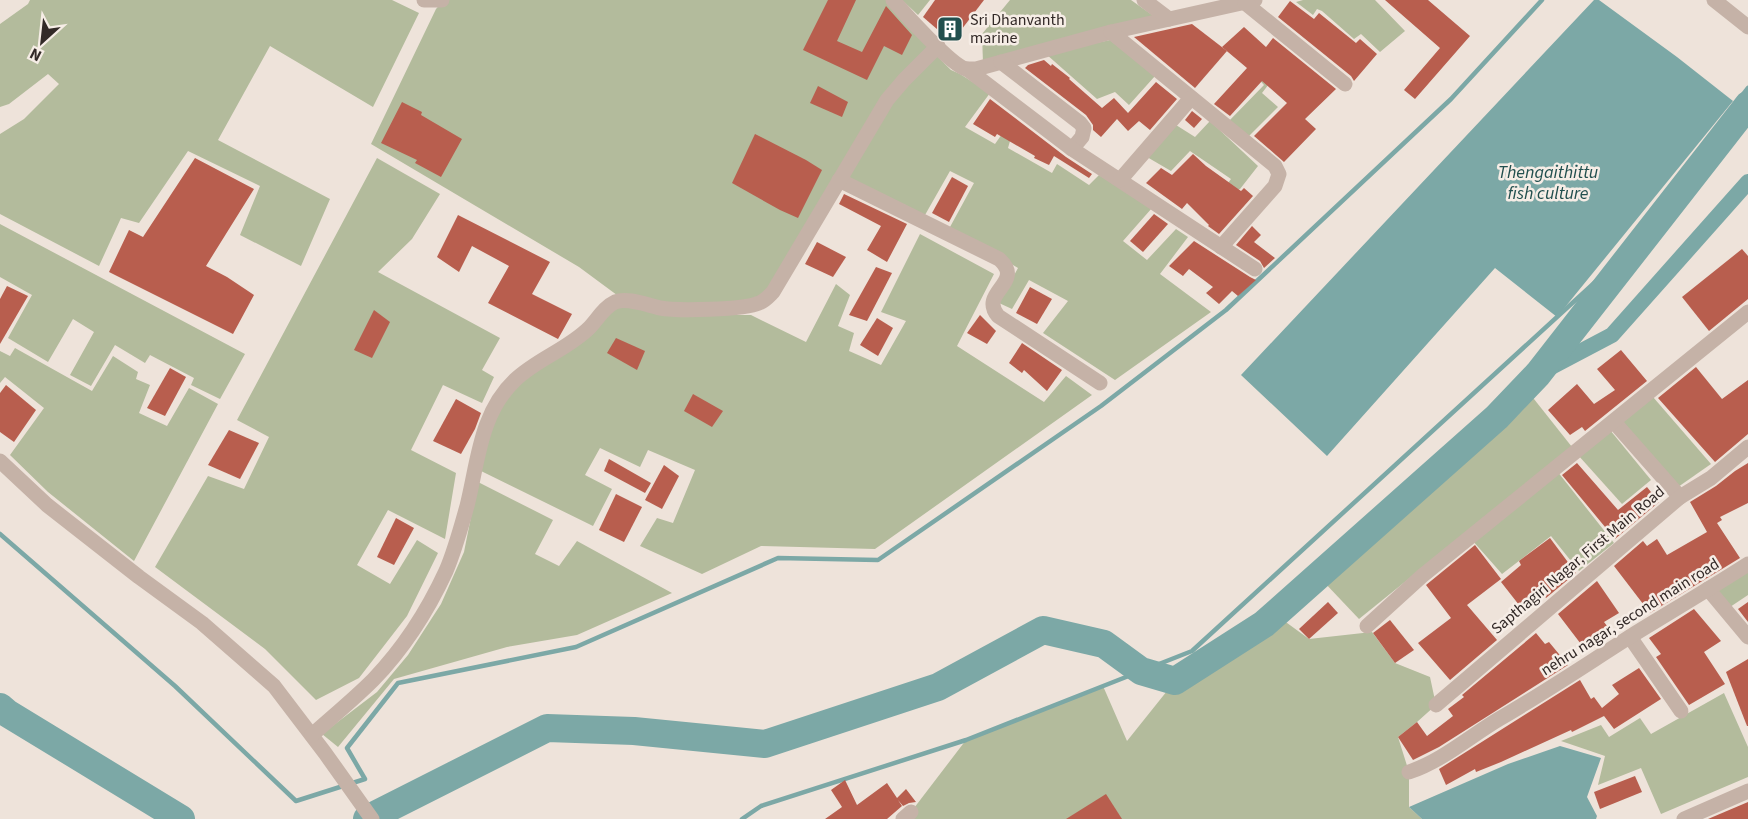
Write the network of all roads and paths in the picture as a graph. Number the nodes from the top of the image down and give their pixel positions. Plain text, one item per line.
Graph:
1 (424, 0) edge
2 (441, 0) edge
3 (893, 0) edge
4 (1144, 0) edge
5 (1714, 0) edge
6 (1250, 2) edge
7 (1169, 19) junction
8 (1748, 27) edge
9 (1111, 32) junction
10 (938, 46) junction
11 (1001, 62) junction
12 (967, 69) junction
13 (1345, 84) dead end
14 (1191, 98) junction
15 (1072, 149) junction
16 (839, 180) junction
17 (1120, 180) junction
18 (1221, 247) junction
19 (1255, 269) dead end
20 (1748, 312) edge
21 (1100, 383) dead end
22 (1614, 422) junction
23 (1748, 447) edge
24 (0, 461) edge
25 (1680, 497) junction
26 (1748, 564) edge
27 (1708, 589) junction
28 (1367, 626) dead end
29 (1630, 637) junction
30 (1748, 637) edge
31 (1436, 705) dead end
32 (1681, 711) dead end
33 (312, 735) junction
34 (1409, 772) dead end
35 (1748, 791) edge
36 (372, 819) edge
37 (1684, 819) edge

1 - 2 street
3 - 10 street
4 - 7 street
5 - 8 street
6 - 7 street
6 - 13 street
7 - 9 street
9 - 11 street
9 - 14 street
10 - 12 street
10 - 16 street
11 - 12 street
11 - 15 street
12 - 15 street
14 - 17 street
14 - 18 street
15 - 17 street
16 - 21 street
16 - 33 street
17 - 18 street
18 - 19 street
20 - 22 street
22 - 25 street
22 - 28 street
23 - 25 street, Sapthagiri Nagar, First Main Road
24 - 33 street
25 - 31 street, Sapthagiri Nagar, First Main Road
26 - 27 street, nehru nagar, second main road
27 - 29 street, nehru nagar, second main road
27 - 30 street
29 - 32 street
29 - 34 street, nehru nagar, second main road
33 - 36 street
35 - 37 street

